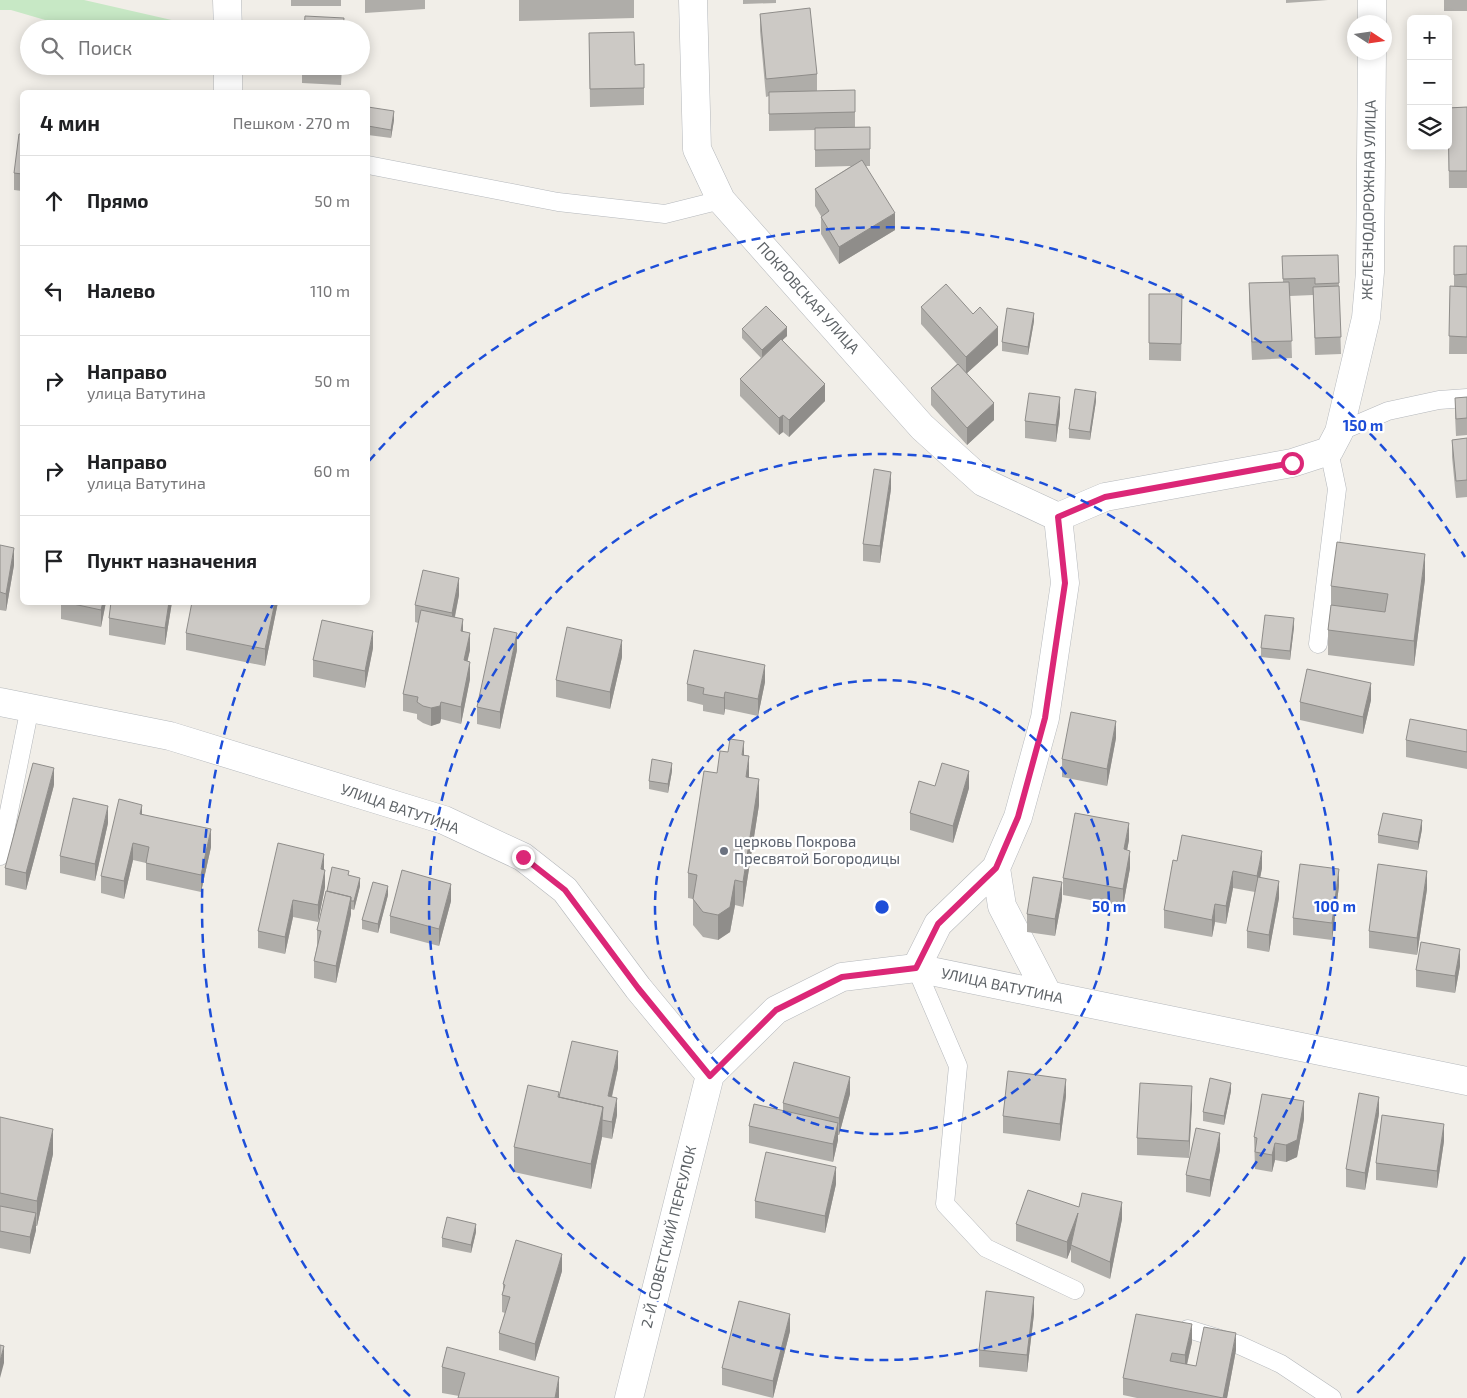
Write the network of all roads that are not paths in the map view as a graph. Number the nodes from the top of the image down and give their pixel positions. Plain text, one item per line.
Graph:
1 (693, 0) edge
2 (1372, 0) edge
3 (1372, 15) edge
4 (1372, 60) edge
5 (228, 75) edge
6 (228, 90) edge
7 (370, 165) edge
8 (721, 200) junction
9 (1467, 398) edge
10 (1334, 442) junction
11 (1058, 517) junction
12 (1318, 644) dead end
13 (0, 702) edge
14 (30, 707) junction
15 (0, 856) edge
16 (996, 868) junction
17 (916, 968) junction
18 (1048, 995) junction
19 (710, 1076) junction
20 (1467, 1081) edge
21 (1075, 1290) dead end
22 (1188, 1329) edge
23 (629, 1398) edge
24 (1332, 1398) edge

1 - 8 street, ПОКРОВСКАЯ УЛИЦА
2 - 3 street
4 - 10 street, ЖЕЛЕЗНОДОРОЖНАЯ УЛИЦА
5 - 6 street
7 - 8 lane
8 - 11 street, ПОКРОВСКАЯ УЛИЦА
9 - 10 lane
10 - 11 street
10 - 12 lane
11 - 16 street
13 - 14 street, УЛИЦА ВАТУТИНА
14 - 15 lane
14 - 19 street, УЛИЦА ВАТУТИНА
16 - 17 street
16 - 18 street
17 - 18 street, УЛИЦА ВАТУТИНА
17 - 19 street, УЛИЦА ВАТУТИНА
17 - 21 lane
18 - 20 street, УЛИЦА ВАТУТИНА
19 - 23 street, 2-Й СОВЕТСКИЙ ПЕРЕУЛОК
22 - 24 lane

